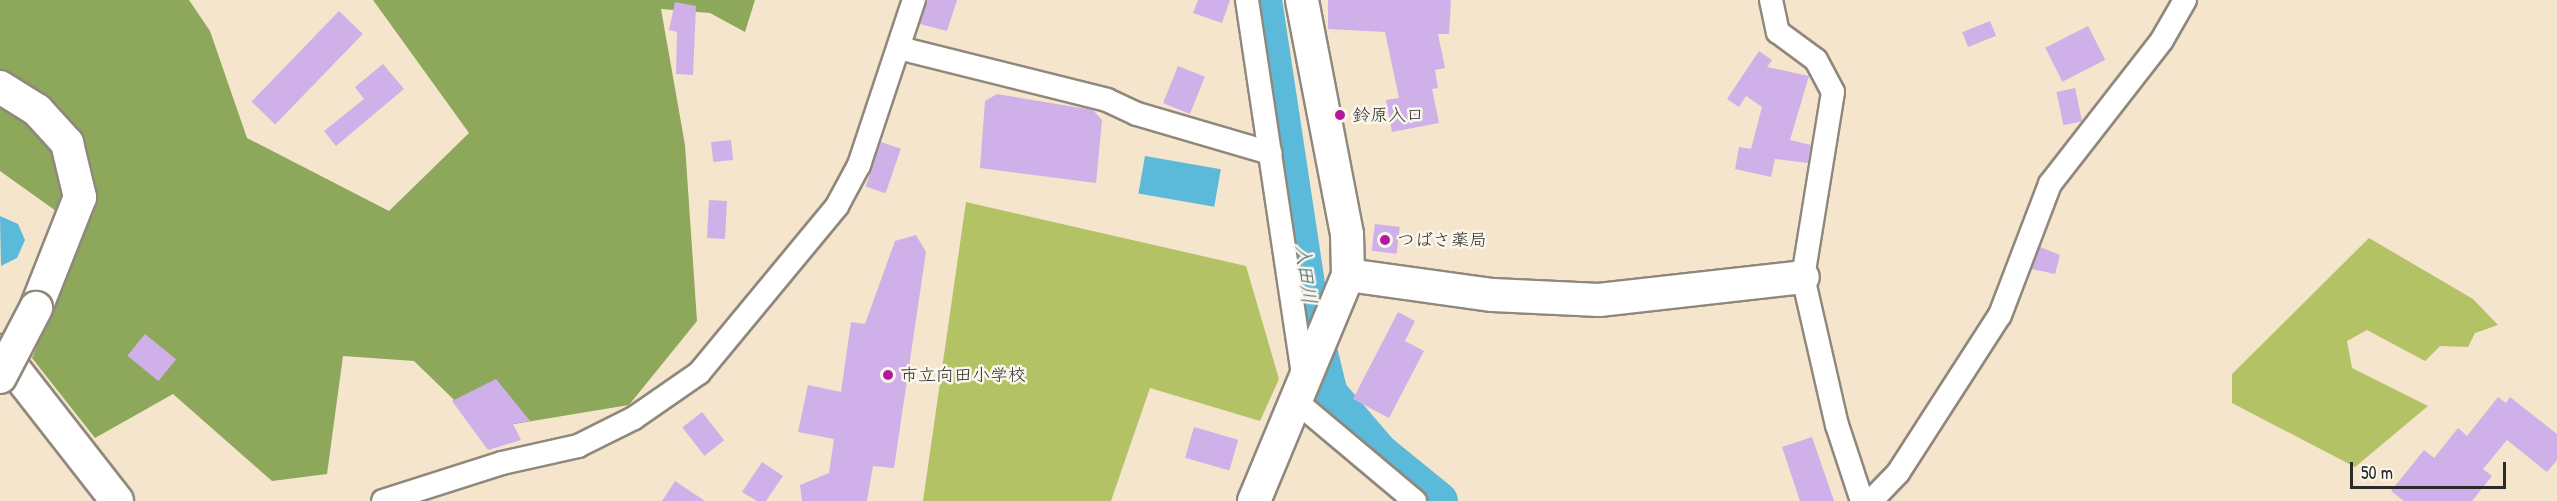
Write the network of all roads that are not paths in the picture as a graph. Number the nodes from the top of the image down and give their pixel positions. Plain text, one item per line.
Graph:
1 (914, 0) edge
2 (1247, 0) edge
3 (1302, 0) edge
4 (1771, 0) edge
5 (2185, 0) edge
6 (899, 48) junction
7 (0, 87) edge
8 (1270, 153) junction
9 (1348, 275) junction
10 (1803, 277) junction
11 (0, 351) edge
12 (0, 377) edge
13 (1301, 394) junction
14 (117, 501) edge
15 (383, 501) edge
16 (1254, 501) edge
17 (1414, 501) edge
18 (1862, 501) edge
19 (1871, 501) edge

1 - 6 street
2 - 8 street
3 - 9 street
4 - 10 street
5 - 19 street
6 - 8 street
6 - 15 street
7 - 12 street, bridge
8 - 13 street
9 - 10 street
9 - 13 street
10 - 18 street
11 - 14 street
13 - 16 street
13 - 17 street

